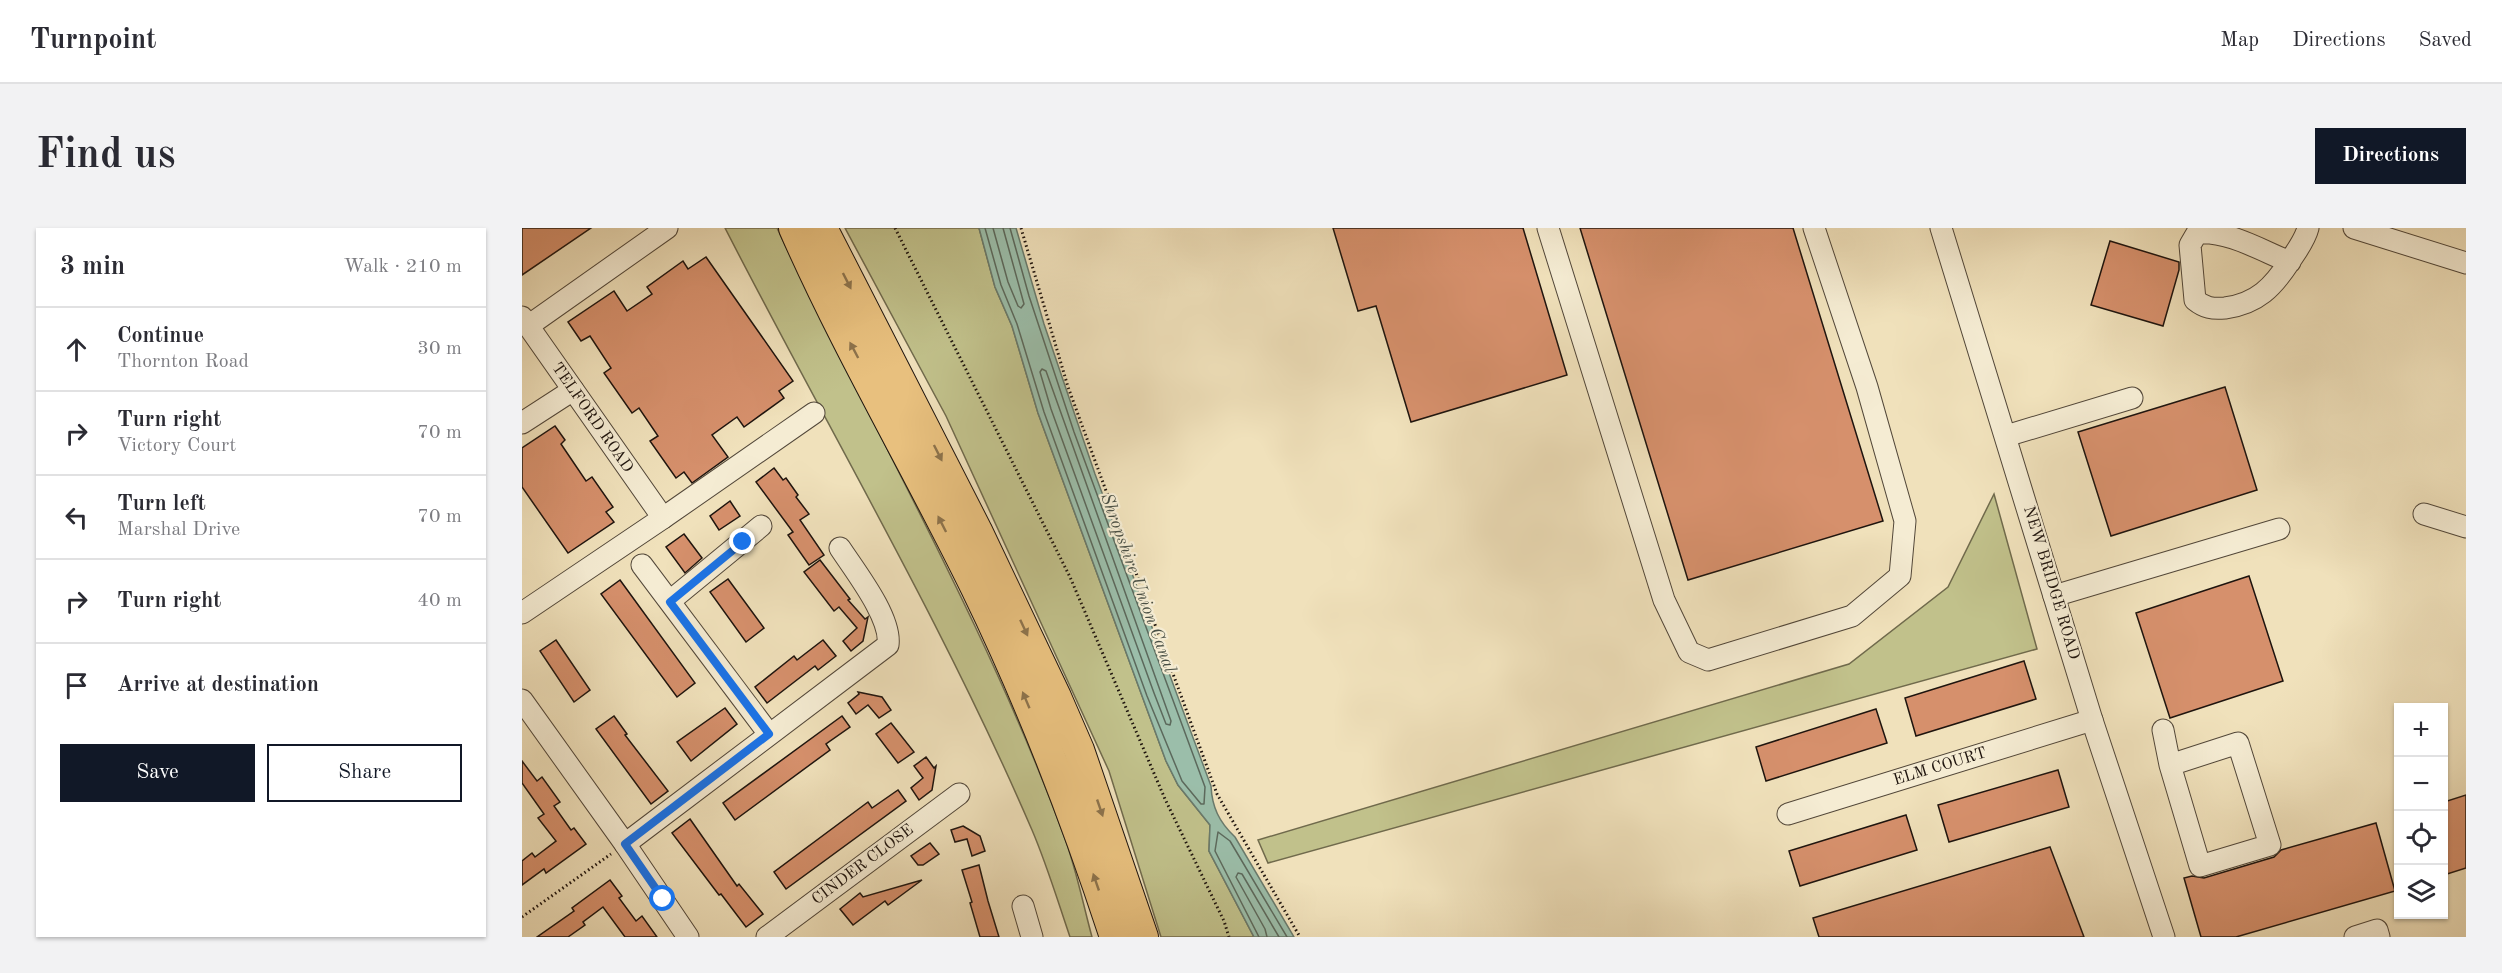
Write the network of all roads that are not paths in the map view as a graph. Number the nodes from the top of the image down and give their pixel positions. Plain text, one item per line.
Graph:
1 (667, 228) edge
2 (794, 228) edge
3 (822, 228) edge
4 (1548, 228) edge
5 (1814, 228) edge
6 (1941, 228) edge
7 (2308, 228) edge
8 (2354, 228) edge
9 (2188, 231) edge
10 (2290, 262) junction
11 (2466, 263) edge
12 (525, 321) edge
13 (573, 390) junction
14 (2132, 398) dead end
15 (814, 413) dead end
16 (522, 423) edge
17 (2006, 436) junction
18 (2424, 514) dead end
19 (663, 518) junction
20 (761, 526) dead end
21 (2466, 527) edge
22 (2279, 529) dead end
23 (840, 548) dead end
24 (642, 565) dead end
25 (2054, 596) junction
26 (670, 602) junction
27 (522, 613) edge
28 (522, 700) edge
29 (2092, 720) junction
30 (2163, 730) dead end
31 (769, 734) junction
32 (2170, 765) junction
33 (959, 794) dead end
34 (1788, 814) dead end
35 (625, 844) junction
36 (1023, 906) dead end
37 (688, 937) edge
38 (767, 937) edge
39 (1032, 937) edge
40 (1115, 937) edge
41 (1143, 937) edge
42 (2164, 937) edge
43 (2355, 937) edge
44 (2379, 937) edge

1 - 12 street
40 -> 2 highway
3 -> 41 highway
4 - 5 street
6 - 17 street, NEW BRIDGE ROAD
7 - 10 street
8 - 11 street
9 - 10 street
9 - 10 street
12 - 13 street, TELFORD ROAD
13 - 16 street
13 - 19 street, TELFORD ROAD
14 - 17 street
15 - 19 street
17 - 25 street, NEW BRIDGE ROAD
18 - 21 street
19 - 27 street
20 - 26 street
22 - 25 street
23 - 31 street
24 - 26 street
25 - 29 street, NEW BRIDGE ROAD
26 - 31 street
28 - 35 street
29 - 34 street, ELM COURT
29 - 42 street, NEW BRIDGE ROAD
30 - 32 street
31 - 35 street
32 - 32 street
33 - 38 street, CINDER CLOSE
35 - 37 street
36 - 39 street
43 - 44 street

